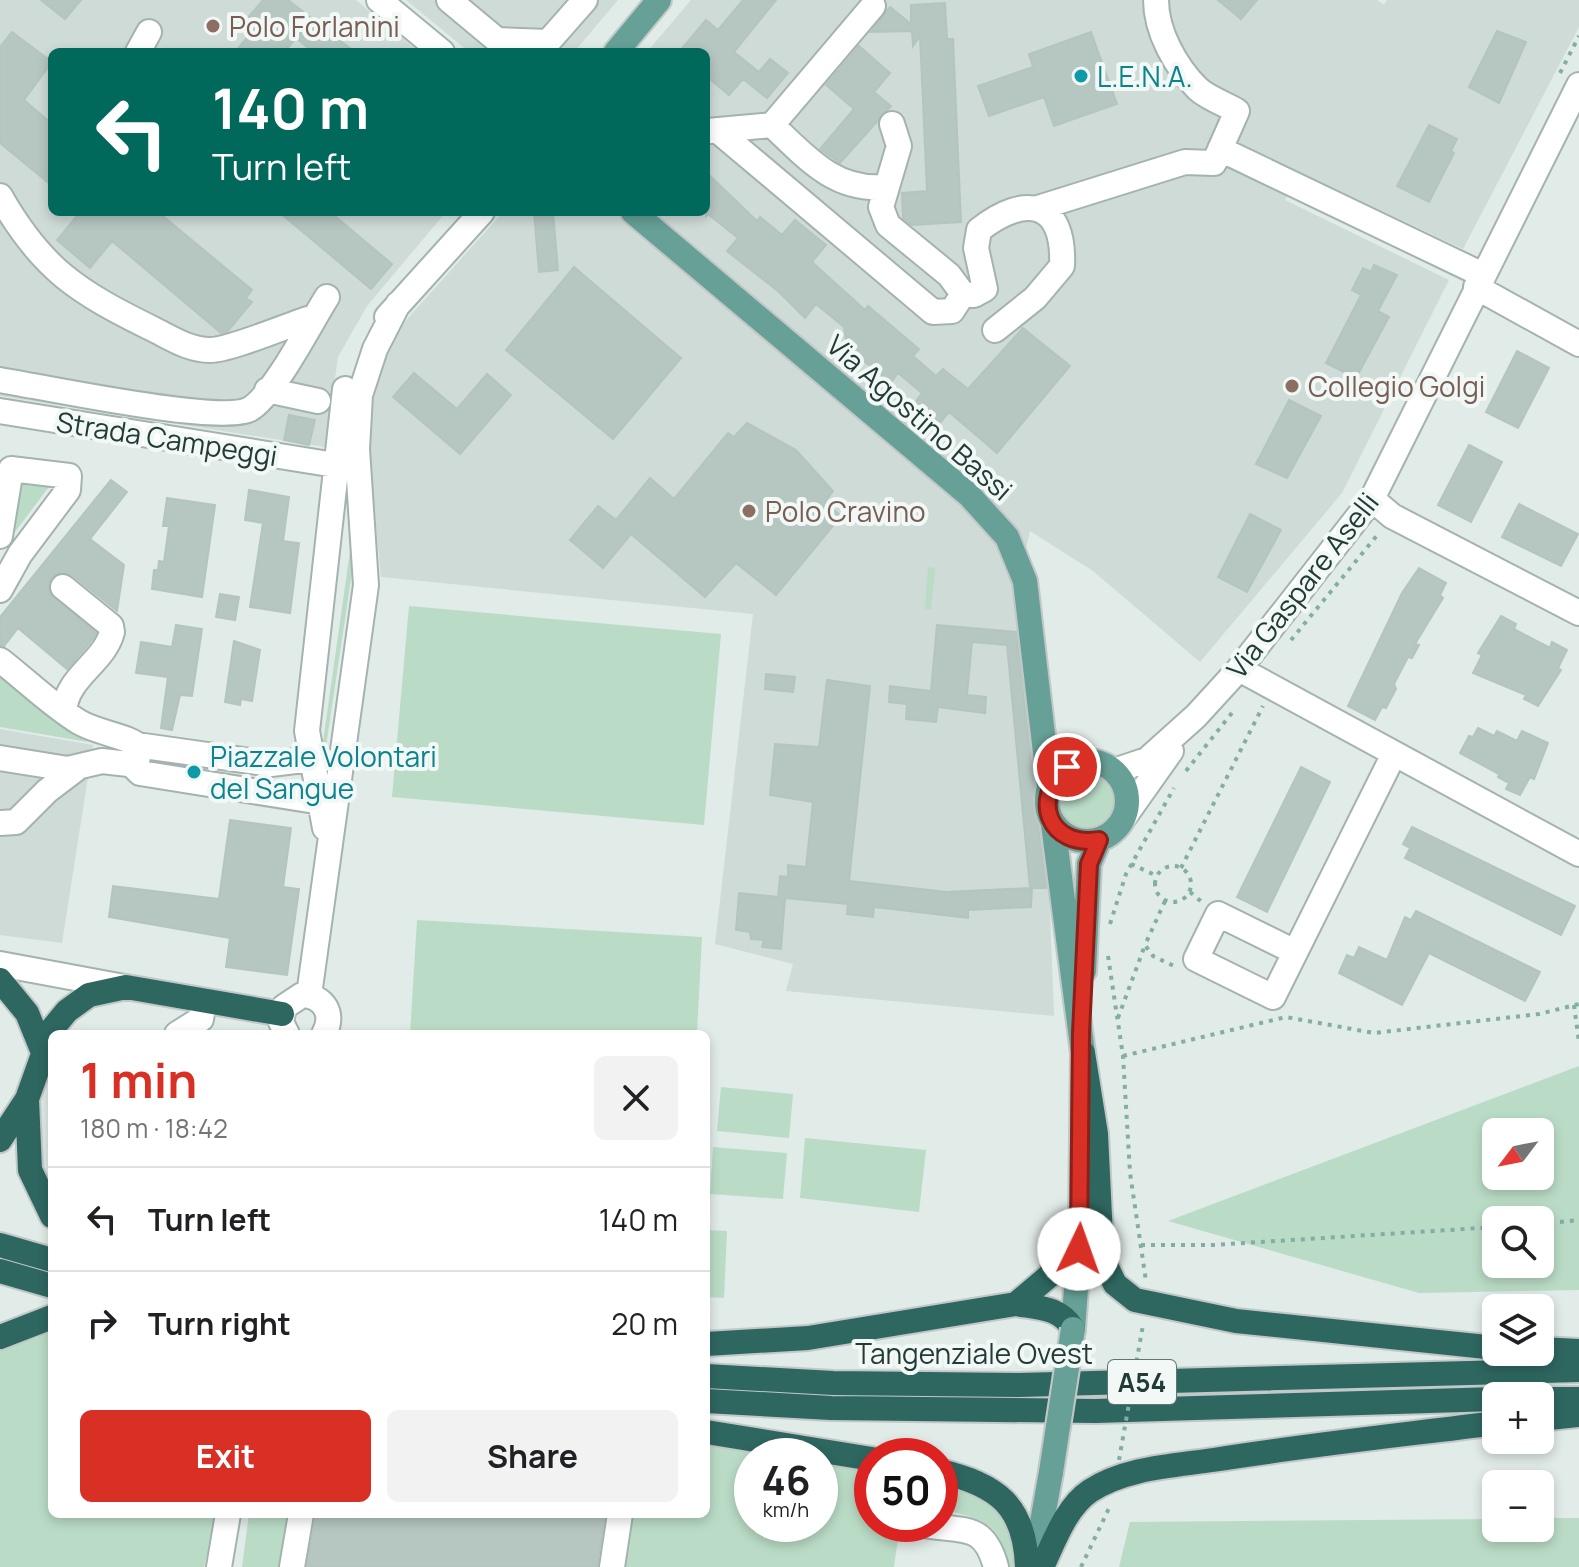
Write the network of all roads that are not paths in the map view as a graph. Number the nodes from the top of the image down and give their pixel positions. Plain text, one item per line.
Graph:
1 (379, 0) edge
2 (449, 0) edge
3 (585, 0) edge
4 (659, 0) edge
5 (1156, 0) edge
6 (873, 6) dead end
7 (437, 48) edge
8 (619, 48) edge
9 (1579, 85) edge
10 (892, 124) dead end
11 (772, 125) junction
12 (712, 131) edge
13 (1220, 149) junction
14 (815, 164) junction
15 (884, 187) junction
16 (794, 195) junction
17 (0, 196) edge
18 (1038, 208) junction
19 (478, 216) edge
20 (638, 216) edge
21 (1480, 281) junction
22 (963, 294) junction
23 (398, 304) junction
24 (995, 330) dead end
25 (1579, 344) edge
26 (0, 380) edge
27 (267, 390) junction
28 (318, 401) dead end
29 (0, 411) edge
30 (335, 465) junction
31 (1372, 499) junction
32 (363, 512) junction
33 (330, 516) junction
34 (0, 537) edge
35 (6, 580) edge
36 (63, 587) dead end
37 (1579, 613) edge
38 (0, 660) edge
39 (1257, 679) junction
40 (64, 711) junction
41 (1196, 716) junction
42 (1041, 722) junction
43 (139, 756) junction
44 (1393, 756) junction
45 (1073, 757) junction
46 (0, 758) edge
47 (311, 759) junction
48 (1109, 763) junction
49 (76, 769) junction
50 (1049, 786) junction
51 (327, 803) junction
52 (1125, 816) junction
53 (0, 823) edge
54 (1053, 824) junction
55 (1099, 840) junction
56 (1579, 854) edge
57 (1295, 952) junction
58 (0, 964) edge
59 (0, 980) edge
60 (126, 987) junction
61 (309, 995) junction
62 (204, 1001) junction
63 (284, 1024) edge
64 (53, 1030) edge
65 (183, 1030) edge
66 (326, 1030) edge
67 (48, 1039) edge
68 (1082, 1043) junction
69 (42, 1050) junction
70 (27, 1099) junction
71 (0, 1140) edge
72 (48, 1208) edge
73 (1081, 1222) junction
74 (0, 1245) edge
75 (48, 1259) edge
76 (0, 1271) edge
77 (48, 1285) edge
78 (1016, 1304) junction
79 (48, 1319) edge
80 (1073, 1329) junction
81 (0, 1337) edge
82 (710, 1344) edge
83 (1482, 1347) edge
84 (1554, 1350) edge
85 (1579, 1351) edge
86 (1579, 1370) edge
87 (710, 1376) edge
88 (1482, 1399) edge
89 (1554, 1399) edge
90 (1579, 1399) edge
91 (710, 1401) edge
92 (1579, 1415) edge
93 (1554, 1418) edge
94 (1482, 1425) edge
95 (710, 1433) edge
96 (854, 1456) edge
97 (958, 1477) edge
98 (227, 1518) edge
99 (300, 1518) edge
100 (619, 1518) edge
101 (958, 1531) edge
102 (219, 1567) edge
103 (292, 1567) edge
104 (612, 1567) edge
105 (996, 1567) edge
106 (1027, 1567) edge
107 (1034, 1567) edge
108 (1042, 1567) edge

1 - 7 street
2 - 3 street
4 - 8 main road
5 - 13 street
6 - 11 street
9 - 21 street, Via Gaspare Aselli
10 - 15 street
11 - 12 street
11 - 14 street
12 - 16 street
13 - 18 street
13 - 21 street
14 - 15 street
14 - 16 street
15 - 22 street
16 - 22 street
17 - 27 street
18 - 22 street
18 - 24 street
19 - 23 street
20 - 42 main road, Via Agostino Bassi
21 - 25 street
21 - 31 street, Via Gaspare Aselli
23 - 30 street
23 - 32 street
26 - 27 street
27 - 28 street
29 - 30 street, Strada Campeggi
30 - 33 street
31 - 37 street
31 - 39 street, Via Gaspare Aselli
32 - 33 street
32 - 51 street
33 - 47 street
34 - 35 street
34 - 35 street
36 - 40 street
38 - 40 street
39 - 41 street, Via Gaspare Aselli
39 - 44 street
40 - 43 street
41 - 48 street, Via Gaspare Aselli
41 - 52 street, Via Gaspare Aselli
42 - 45 main road
42 - 50 main road, Via Agostino Bassi
43 - 47 street
43 - 49 street
43 - 51 street
44 - 56 street
44 - 57 street
45 - 48 main road
45 - 50 main road
46 - 49 street
47 - 51 street
48 - 52 main road
49 - 53 street
50 - 54 main road
51 - 61 street
52 - 55 main road
54 - 55 main road
54 - 68 main road
55 - 68 main road
57 - 57 street
58 - 60 street
59 - 69 highway
60 - 62 highway
60 - 64 highway
61 - 63 street
61 - 66 street
62 - 63 highway
62 - 65 street
67 - 69 highway
68 - 73 main road
68 - 83 highway
69 - 70 highway
70 - 71 highway
70 - 72 highway
73 - 78 highway
73 - 80 main road
74 - 75 highway
76 - 77 highway
78 - 80 highway
78 - 82 highway
79 - 81 highway
80 - 107 main road, bridge
84 - 85 highway
86 - 87 highway, Tangenziale Ovest / A54
88 - 91 highway, Tangenziale Ovest / A54
89 - 90 highway
92 - 93 highway
94 - 108 highway
95 - 96 highway
97 - 106 highway
98 - 102 street
99 - 103 street
100 - 104 street
101 - 105 street

